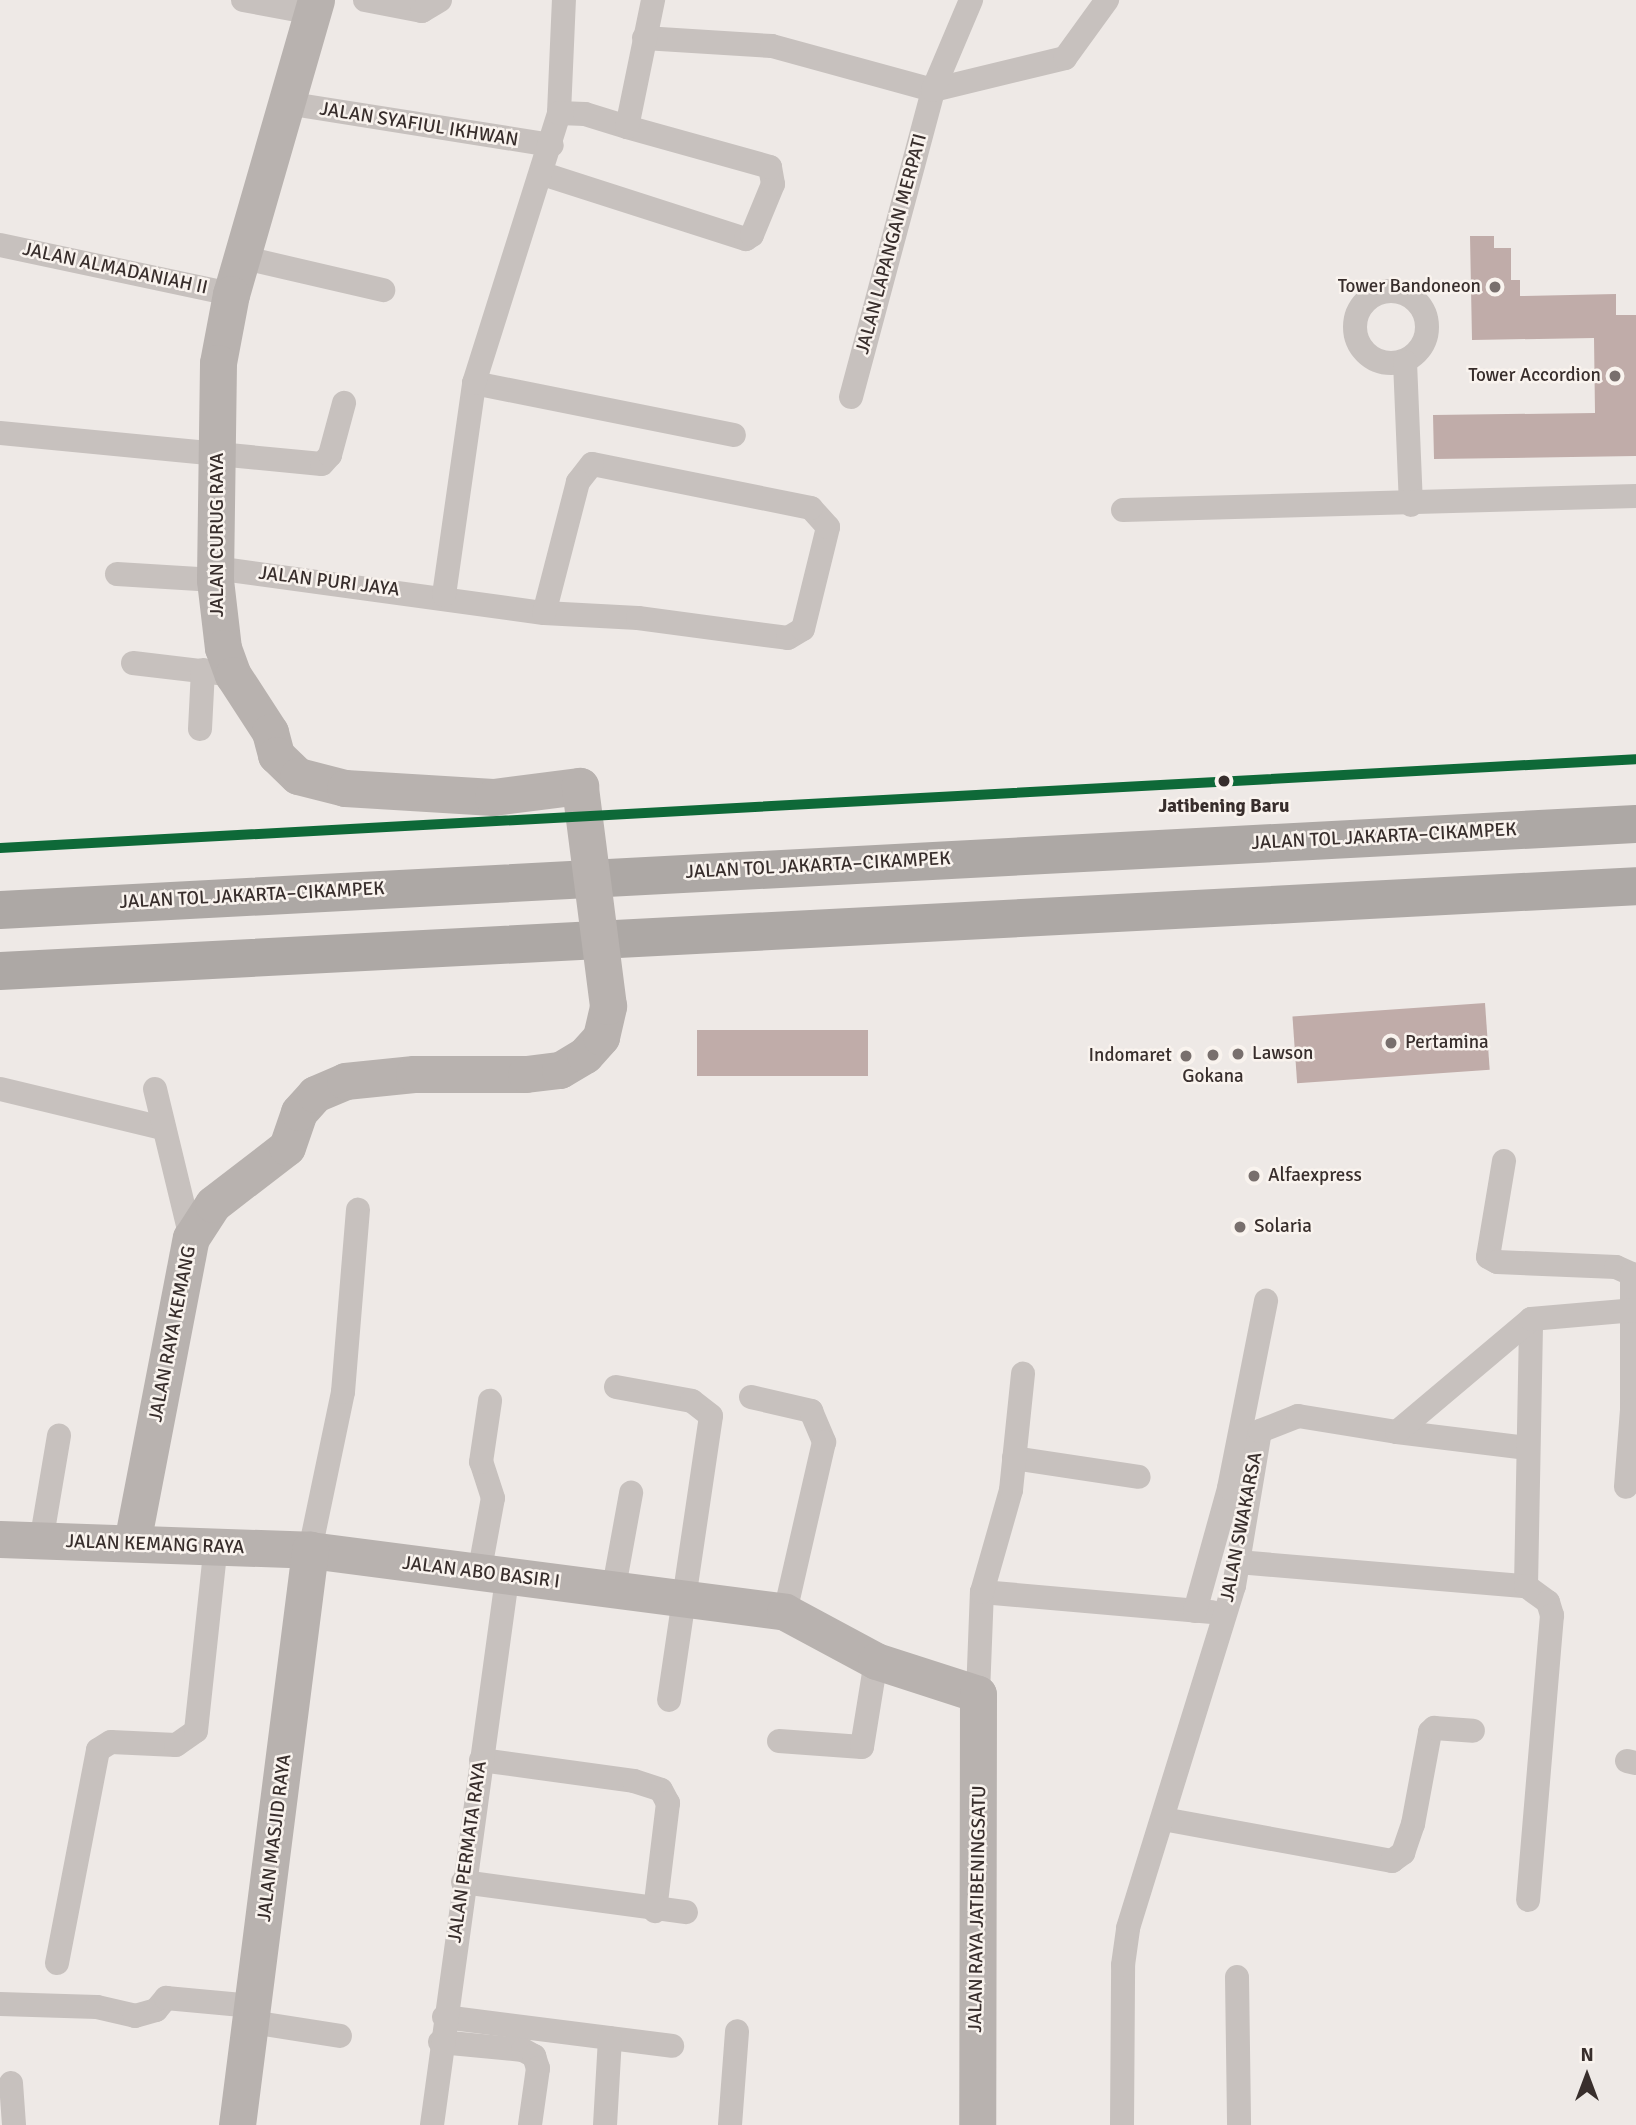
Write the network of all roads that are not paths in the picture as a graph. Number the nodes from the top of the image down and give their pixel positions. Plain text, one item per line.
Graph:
1 (243, 0) edge
2 (365, 0) edge
3 (440, 0) edge
4 (564, 0) edge
5 (653, 0) edge
6 (971, 0) edge
7 (1107, 0) edge
8 (315, 6) edge
9 (644, 38) junction
10 (933, 90) junction
11 (285, 103) junction
12 (559, 113) junction
13 (626, 127) junction
14 (552, 145) junction
15 (543, 174) junction
16 (0, 245) edge
17 (245, 258) junction
18 (383, 290) dead end
19 (231, 294) junction
20 (1397, 363) dead end
21 (474, 383) junction
22 (851, 397) dead end
23 (344, 403) dead end
24 (0, 433) edge
25 (734, 435) dead end
26 (217, 452) junction
27 (1636, 496) edge
28 (1403, 505) junction
29 (1123, 510) dead end
30 (117, 574) dead end
31 (215, 574) junction
32 (443, 596) junction
33 (544, 612) junction
34 (133, 663) dead end
35 (218, 672) junction
36 (200, 729) dead end
37 (580, 786) joint
38 (1636, 824) edge
39 (1636, 887) edge
40 (0, 910) edge
41 (0, 971) edge
42 (0, 1089) edge
43 (155, 1089) dead end
44 (162, 1128) junction
45 (1504, 1161) dead end
46 (358, 1210) dead end
47 (191, 1238) junction
48 (1266, 1301) dead end
49 (1635, 1310) edge
50 (1531, 1319) junction
51 (1024, 1374) dead end
52 (616, 1387) dead end
53 (751, 1397) dead end
54 (490, 1401) dead end
55 (1397, 1432) junction
56 (59, 1436) dead end
57 (1528, 1448) junction
58 (1013, 1458) junction
59 (1139, 1477) dead end
60 (1626, 1487) dead end
61 (631, 1493) dead end
62 (0, 1539) edge
63 (41, 1542) junction
64 (132, 1543) junction
65 (216, 1545) junction
66 (310, 1550) junction
67 (1238, 1562) junction
68 (493, 1576) junction
69 (1526, 1586) junction
70 (614, 1587) junction
71 (982, 1592) junction
72 (682, 1599) junction
73 (1195, 1611) junction
74 (785, 1612) junction
75 (1225, 1614) junction
76 (876, 1661) junction
77 (978, 1694) junction
78 (669, 1700) dead end
79 (1473, 1731) dead end
80 (779, 1741) dead end
81 (481, 1760) junction
82 (1163, 1819) junction
83 (463, 1882) junction
84 (1528, 1900) dead end
85 (655, 1911) junction
86 (686, 1912) dead end
87 (57, 1964) dead end
88 (1237, 1977) dead end
89 (0, 2004) edge
90 (252, 2014) junction
91 (443, 2017) junction
92 (737, 2031) dead end
93 (340, 2036) dead end
94 (610, 2038) junction
95 (440, 2042) junction
96 (672, 2046) dead end
97 (11, 2083) dead end
98 (14, 2125) edge
99 (237, 2125) edge
100 (432, 2125) edge
101 (530, 2125) edge
102 (605, 2125) edge
103 (730, 2125) edge
104 (977, 2125) edge
105 (1122, 2125) edge
106 (1239, 2125) edge

1 - 8 street
2 - 3 street
4 - 12 street
5 - 9 street
6 - 10 street, JALAN LAPANGAN MERPATI
7 - 10 street
8 - 11 street, JALAN CURUG RAYA
9 - 10 street
9 - 13 street
10 - 22 street, JALAN LAPANGAN MERPATI
11 - 14 street, JALAN SYAFIUL IKHWAN
11 - 17 street, JALAN CURUG RAYA
12 - 13 street
12 - 14 street
13 - 15 street
14 - 15 street
15 - 21 street
16 - 19 street, JALAN ALMADANIAH II
17 - 18 street
17 - 19 street, JALAN CURUG RAYA
19 - 26 street, JALAN CURUG RAYA
20 - 28 street
21 - 25 street
21 - 32 street
23 - 26 street
24 - 26 street
26 - 31 street, JALAN CURUG RAYA
27 - 28 street
28 - 29 street
30 - 31 street, JALAN PURI JAYA
31 - 32 street, JALAN PURI JAYA
31 - 35 street, JALAN CURUG RAYA
32 - 33 street, JALAN PURI JAYA
33 - 33 street, JALAN PURI JAYA
34 - 35 street
35 - 36 street
35 - 37 street, JALAN CURUG RAYA
37 - 47 street, JALAN RAYA KEMANG, bridge
38 - 40 highway, JALAN TOL JAKARTA–CIKAMPEK
39 - 41 highway
42 - 44 street
43 - 44 street
44 - 47 street
45 - 49 street
46 - 66 street
47 - 64 street, JALAN RAYA KEMANG
48 - 73 street
49 - 50 street
49 - 60 street
50 - 55 street
50 - 57 street
51 - 58 street
52 - 72 street
53 - 74 street
54 - 68 street, JALAN PERMATA RAYA
55 - 57 street
55 - 67 street, JALAN SWAKARSA
56 - 63 street
57 - 69 street
58 - 59 street
58 - 71 street
61 - 70 street
62 - 63 street, JALAN KEMANG RAYA
63 - 64 street, JALAN KEMANG RAYA
64 - 65 street, JALAN KEMANG RAYA
65 - 66 street, JALAN KEMANG RAYA
65 - 87 street
66 - 68 street, JALAN ABO BASIR I
66 - 90 street, JALAN MASJID RAYA
67 - 69 street
67 - 75 street, JALAN SWAKARSA
68 - 70 street, JALAN ABO BASIR I
68 - 81 street, JALAN PERMATA RAYA
69 - 84 street
70 - 72 street, JALAN ABO BASIR I
71 - 73 street, JALAN SWAKARSA
71 - 77 street
72 - 74 street, JALAN ABO BASIR I
72 - 78 street
73 - 75 street, JALAN SWAKARSA
74 - 76 street, JALAN ABO BASIR I
75 - 82 street
76 - 77 street, JALAN ABO BASIR I
76 - 80 street
77 - 104 street, JALAN RAYA JATIBENINGSATU
79 - 82 street
81 - 83 street, JALAN PERMATA RAYA
81 - 85 street
82 - 105 street
83 - 85 street
83 - 91 street, JALAN PERMATA RAYA
85 - 86 street
88 - 106 street
89 - 90 street
90 - 93 street
90 - 99 street, JALAN MASJID RAYA
91 - 94 street
91 - 95 street, JALAN PERMATA RAYA
92 - 103 street
94 - 96 street
94 - 102 street
95 - 100 street, JALAN PERMATA RAYA
95 - 101 street
97 - 98 street

